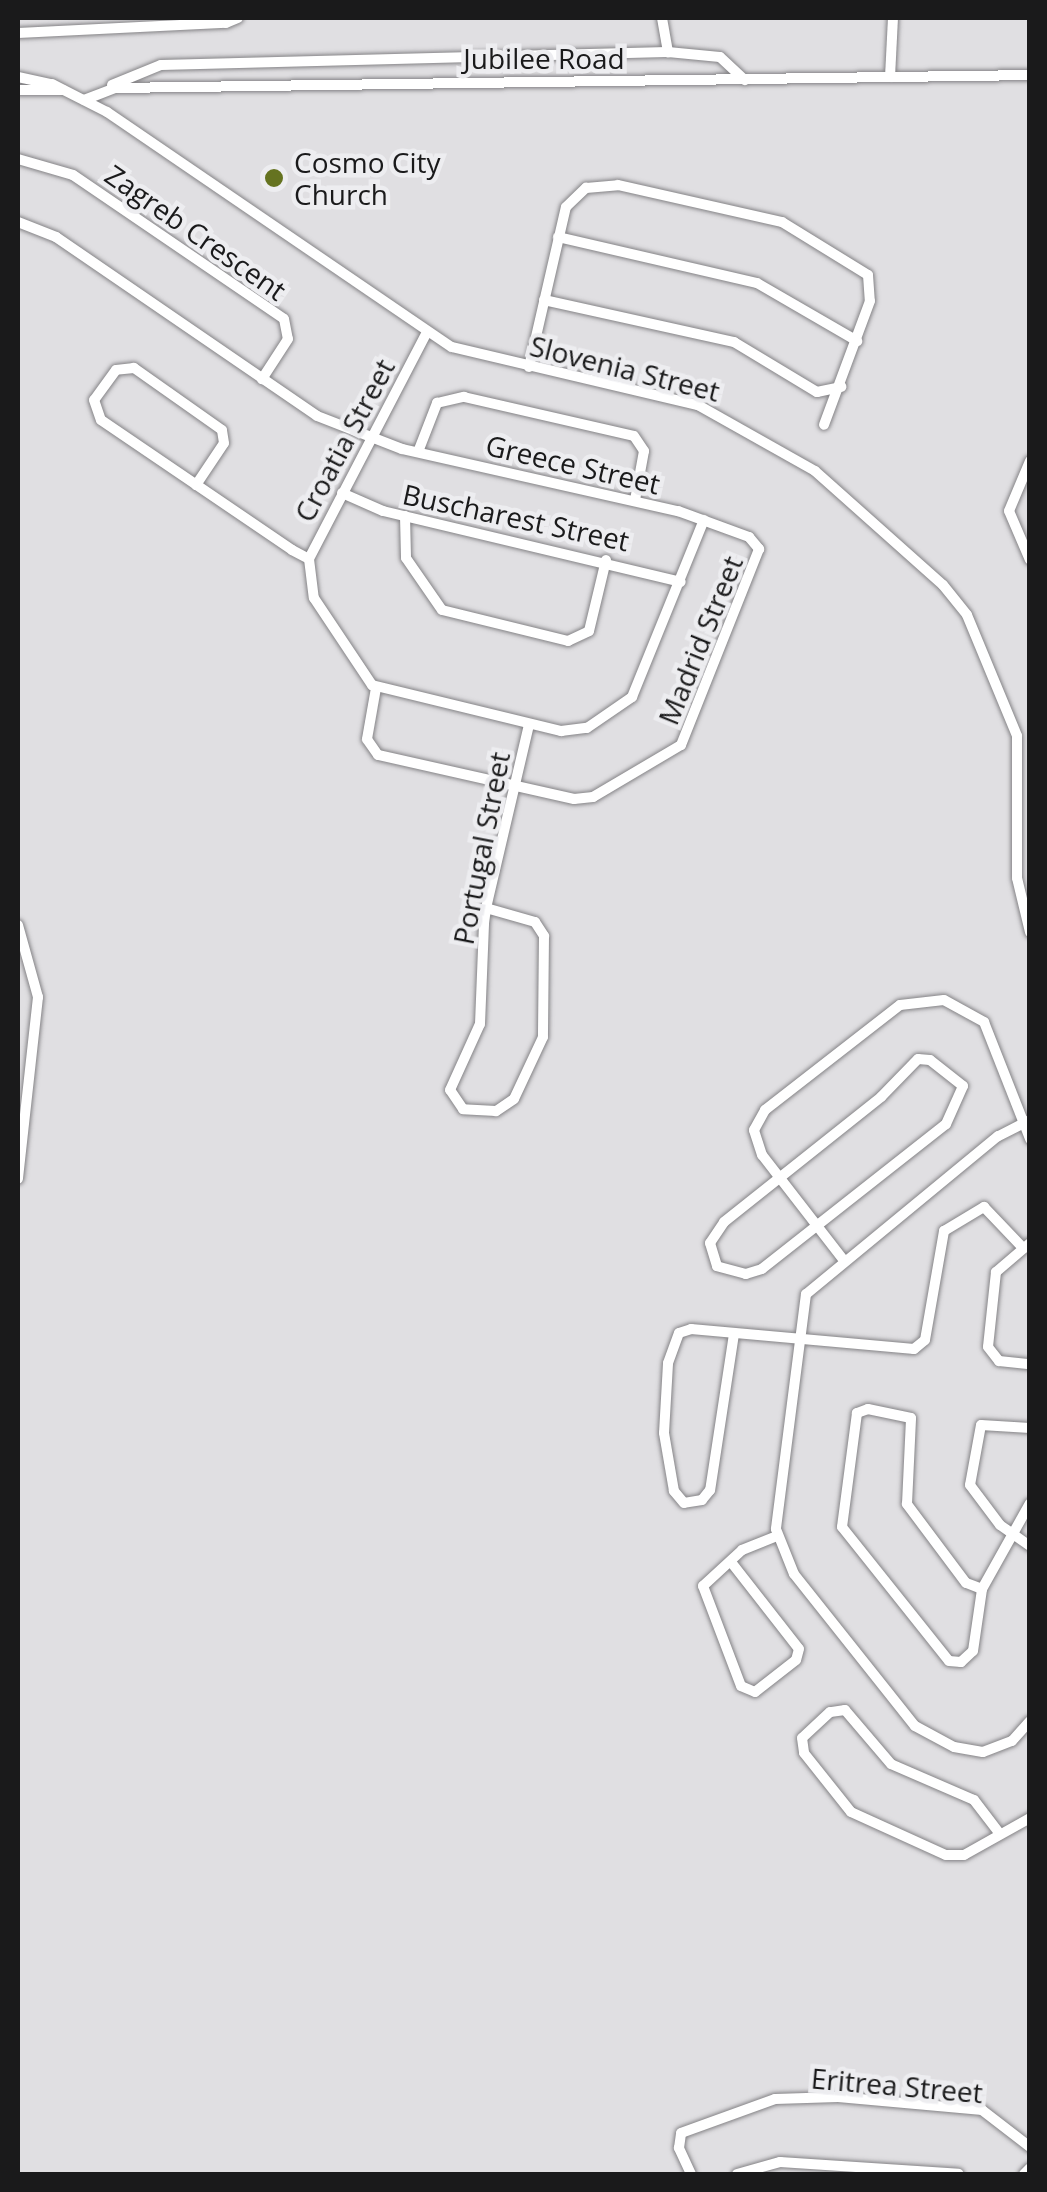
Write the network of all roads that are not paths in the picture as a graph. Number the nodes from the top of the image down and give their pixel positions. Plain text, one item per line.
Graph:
1 (238, 18) edge
2 (662, 18) edge
3 (893, 18) edge
4 (18, 33) edge
5 (668, 52) junction
6 (1030, 75) edge
7 (890, 76) junction
8 (18, 77) edge
9 (745, 80) junction
10 (107, 88) junction
11 (18, 90) edge
12 (64, 90) junction
13 (84, 100) junction
14 (18, 159) edge
15 (18, 222) edge
16 (558, 237) junction
17 (544, 300) junction
18 (427, 332) junction
19 (857, 342) junction
20 (529, 367) junction
21 (262, 379) junction
22 (841, 387) junction
23 (824, 424) dead end
24 (371, 435) junction
25 (418, 452) junction
26 (1030, 460) edge
27 (196, 485) junction
28 (342, 492) junction
29 (635, 500) junction
30 (405, 516) junction
31 (704, 520) junction
32 (759, 549) joint
33 (309, 560) junction
34 (606, 560) junction
35 (1030, 560) edge
36 (681, 582) junction
37 (376, 688) junction
38 (529, 724) junction
39 (515, 786) junction
40 (1024, 798) edge
41 (486, 908) junction
42 (18, 926) edge
43 (1030, 932) edge
44 (1026, 1121) edge
45 (1030, 1139) edge
46 (779, 1178) junction
47 (18, 1179) edge
48 (813, 1230) junction
49 (1026, 1245) edge
50 (842, 1258) junction
51 (734, 1334) junction
52 (797, 1339) junction
53 (1030, 1364) edge
54 (1030, 1428) edge
55 (1030, 1503) edge
56 (776, 1536) junction
57 (1015, 1537) junction
58 (1030, 1546) edge
59 (731, 1562) junction
60 (982, 1588) junction
61 (1030, 1722) edge
62 (1030, 1818) edge
63 (1000, 1834) junction
64 (1030, 2147) edge
65 (1030, 2168) edge
66 (691, 2174) edge
67 (736, 2174) edge
68 (959, 2174) edge
69 (1024, 2174) edge

1 - 4 street
2 - 5 street
3 - 7 street
5 - 9 street
5 - 10 street
6 - 7 street, Jubilee Road
7 - 9 street, Jubilee Road
8 - 12 street
9 - 10 street, Jubilee Road
10 - 13 street, Jubilee Road
11 - 12 street
12 - 13 street
13 - 18 street, Slovenia Street
14 - 21 street, Zagreb Crescent
15 - 21 street
16 - 17 street
16 - 19 street
16 - 19 street
17 - 20 street
17 - 22 street
18 - 20 street, Slovenia Street
18 - 24 street, Croatia Street
19 - 22 street
20 - 40 street, Slovenia Street
21 - 24 street
22 - 23 street
24 - 25 street, Greece Street
24 - 28 street, Croatia Street
25 - 29 street, Greece Street
25 - 29 street
26 - 35 street
27 - 27 street
27 - 33 street
28 - 30 street, Buscharest Street
28 - 33 street, Croatia Street
29 - 31 street, Greece Street
30 - 34 street, Buscharest Street
30 - 34 street
31 - 32 street, Greece Street
31 - 36 street
32 - 39 street, Madrid Street
33 - 37 street, Croatia Street
34 - 36 street, Buscharest Street
36 - 38 street
37 - 38 street
37 - 39 street, Madrid Street
38 - 39 street, Portugal Street
39 - 41 street, Portugal Street
40 - 43 street, Slovenia Street
41 - 41 street, Portugal Street
42 - 47 street
44 - 45 street
44 - 46 street
44 - 50 street
46 - 48 street
46 - 48 street
46 - 48 street
48 - 50 street
49 - 52 street
49 - 53 street
50 - 52 street
51 - 51 street
51 - 52 street
52 - 56 street
54 - 57 street
55 - 57 street
56 - 59 street
56 - 61 street
57 - 58 street
57 - 60 street
59 - 59 street
60 - 60 street
62 - 63 street
63 - 63 street
64 - 66 street, Eritrea Street
65 - 69 street
67 - 68 street

